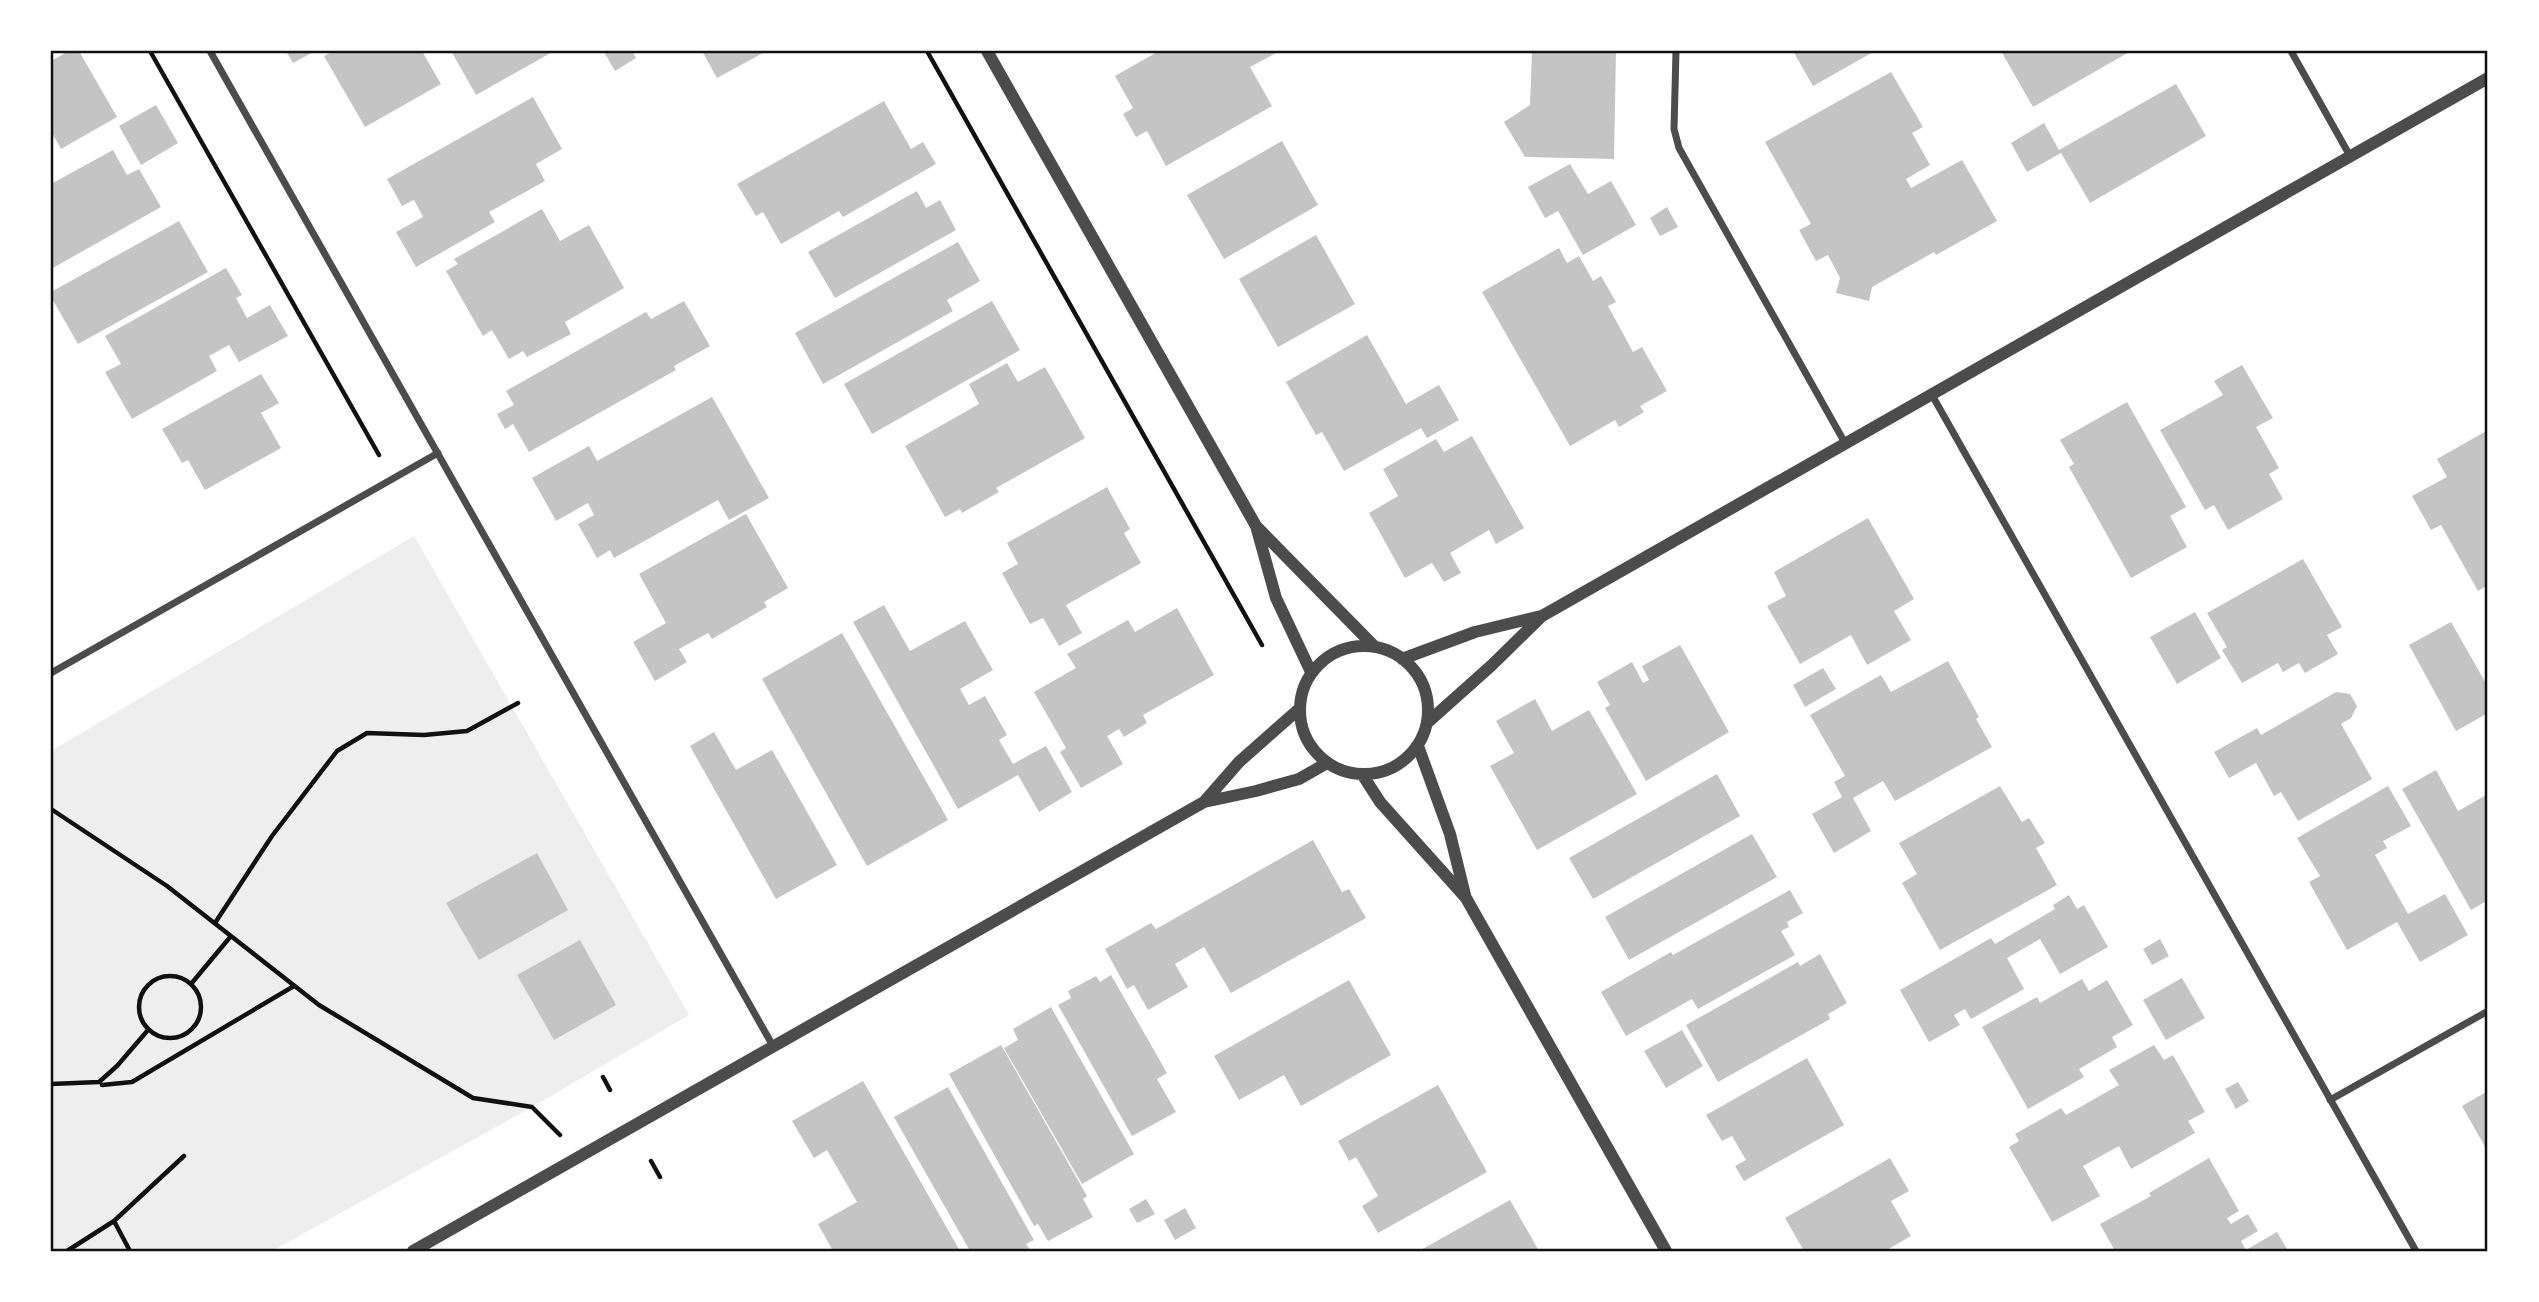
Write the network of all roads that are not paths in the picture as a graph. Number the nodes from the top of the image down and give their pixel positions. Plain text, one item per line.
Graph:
1 (210, 51) edge
2 (987, 51) edge
3 (1676, 51) edge
4 (2291, 51) edge
5 (2488, 78) edge
6 (2350, 156) junction
7 (1932, 395) junction
8 (1845, 443) junction
9 (438, 453) junction
10 (1256, 526) junction
11 (1542, 616) junction
12 (1374, 646) junction
13 (1402, 659) junction
14 (1311, 672) junction
15 (51, 673) edge
16 (1299, 709) junction
17 (1427, 723) junction
18 (1418, 746) junction
19 (1327, 763) junction
20 (1362, 774) junction
21 (1204, 802) junction
22 (1466, 898) junction
23 (2488, 1011) edge
24 (774, 1046) junction
25 (2330, 1100) junction
26 (413, 1251) edge
27 (1666, 1251) edge
28 (2416, 1251) edge

1 - 9 street
2 - 10 street
3 - 8 street
4 - 6 street
5 - 6 street
6 - 7 street
7 - 8 street
7 - 25 street
8 - 11 street
9 - 15 street
9 - 24 street
10 - 12 street
10 - 14 street
11 - 13 street
11 - 17 street
12 - 13 street
12 - 14 street
13 - 17 street
14 - 16 street
16 - 19 street
16 - 21 street
17 - 18 street
18 - 20 street
18 - 22 street
19 - 20 street
19 - 21 street
20 - 22 street
21 - 24 street
22 - 27 street
23 - 25 street
24 - 26 street
25 - 28 street

